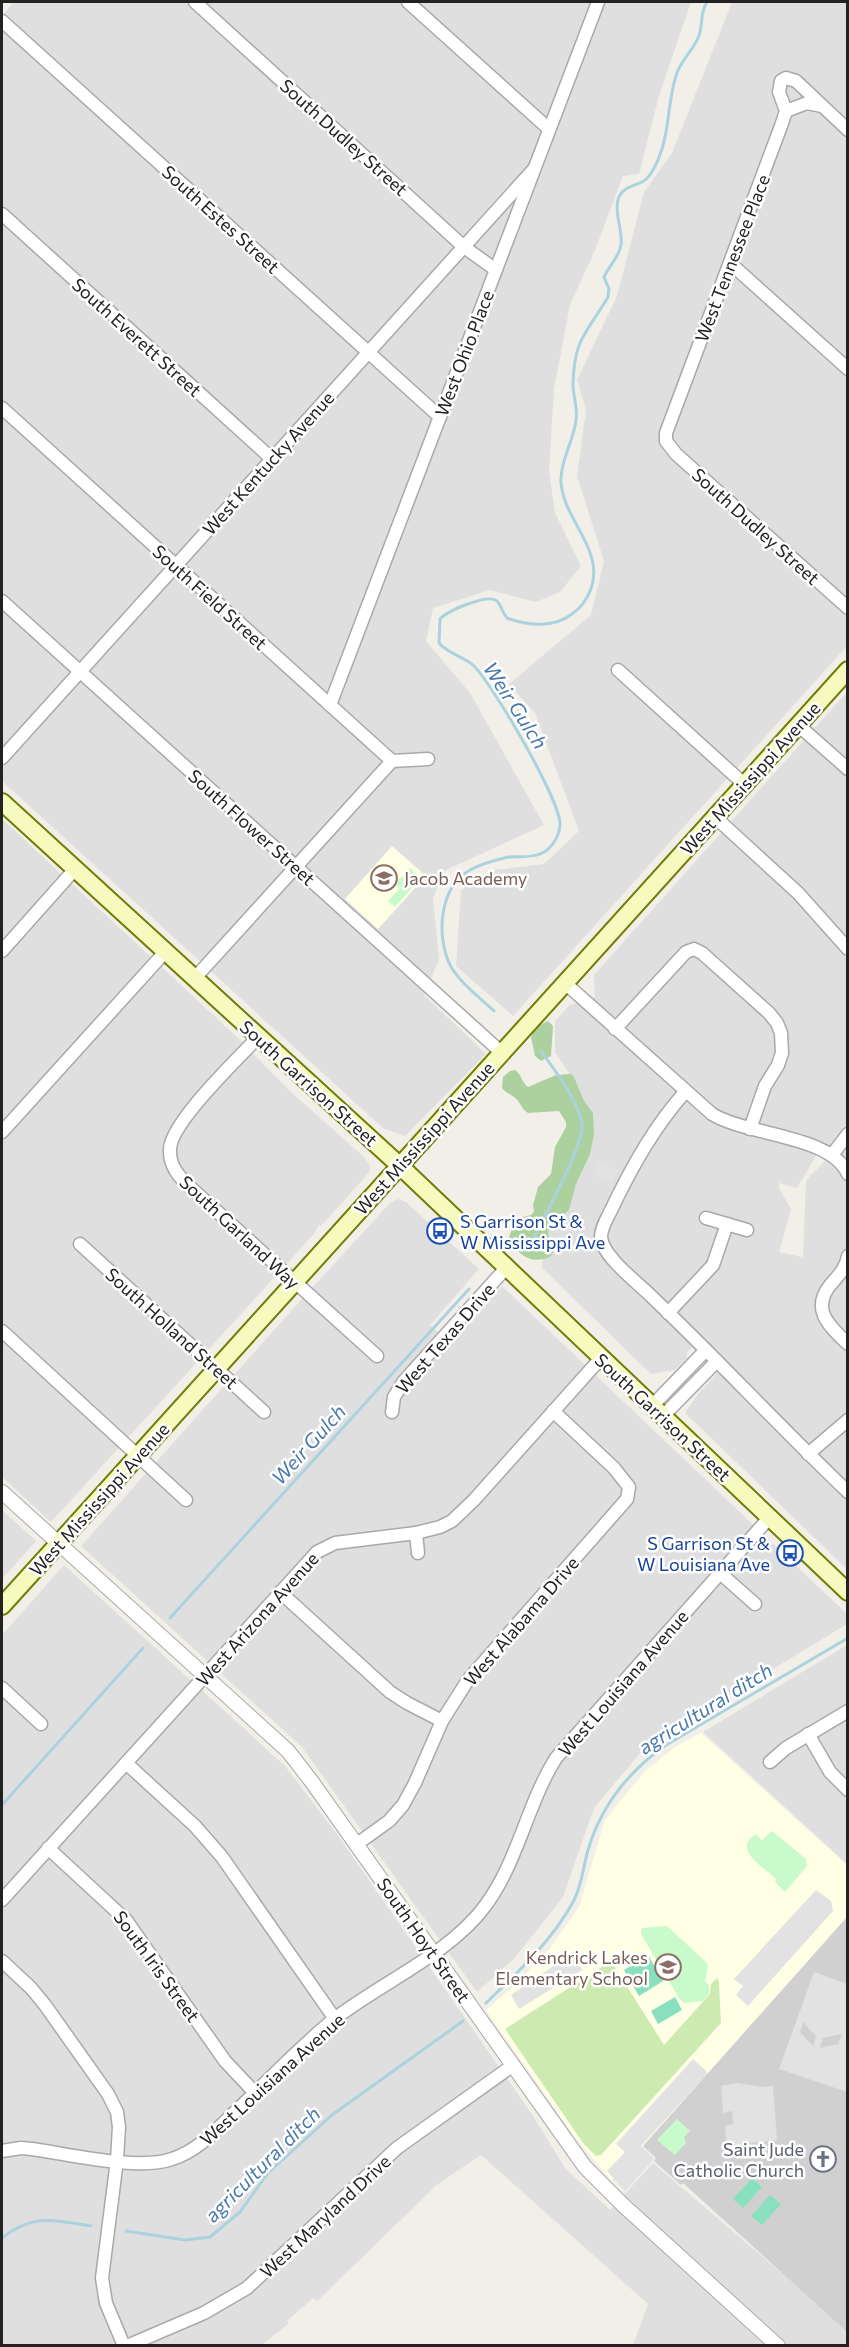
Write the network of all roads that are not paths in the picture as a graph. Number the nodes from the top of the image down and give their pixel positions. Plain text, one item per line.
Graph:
1 (195, 2) edge
2 (408, 2) edge
3 (598, 2) edge
4 (2, 21) edge
5 (822, 106) junction
6 (786, 111) junction
7 (549, 129) junction
8 (848, 130) edge
9 (534, 169) junction
10 (2, 214) edge
11 (465, 247) junction
12 (730, 263) junction
13 (496, 270) junction
14 (368, 352) junction
15 (848, 369) edge
16 (2, 408) edge
17 (440, 417) junction
18 (666, 441) joint
19 (272, 459) junction
20 (175, 565) junction
21 (2, 601) edge
22 (848, 608) edge
23 (618, 670) dead end
24 (848, 670) edge
25 (79, 671) junction
26 (330, 705) junction
27 (798, 724) junction
28 (2, 758) edge
29 (428, 759) dead end
30 (392, 761) junction
31 (848, 769) edge
32 (744, 784) junction
33 (2, 802) edge
34 (715, 817) junction
35 (296, 866) junction
36 (75, 869) junction
37 (848, 949) edge
38 (2, 951) edge
39 (165, 952) junction
40 (194, 979) junction
41 (565, 983) junction
42 (615, 1029) junction
43 (258, 1037) junction
44 (502, 1053) junction
45 (685, 1092) junction
46 (750, 1129) junction
47 (2, 1132) edge
48 (848, 1134) edge
49 (832, 1155) junction
50 (399, 1165) junction
51 (848, 1174) edge
52 (706, 1218) dead end
53 (727, 1224) junction
54 (747, 1230) dead end
55 (80, 1244) dead end
56 (848, 1256) edge
57 (506, 1268) junction
58 (295, 1281) junction
59 (669, 1313) junction
60 (2, 1331) edge
61 (848, 1344) edge
62 (706, 1350) junction
63 (377, 1356) dead end
64 (601, 1358) junction
65 (717, 1360) junction
66 (217, 1369) junction
67 (553, 1411) junction
68 (657, 1411) junction
69 (264, 1412) dead end
70 (392, 1412) dead end
71 (848, 1420) edge
72 (808, 1454) junction
73 (138, 1455) junction
74 (2, 1492) edge
75 (848, 1492) edge
76 (186, 1500) dead end
77 (769, 1518) junction
78 (416, 1533) junction
79 (58, 1543) junction
80 (418, 1553) dead end
81 (720, 1573) junction
82 (280, 1592) junction
83 (848, 1592) edge
84 (755, 1604) dead end
85 (2, 1606) edge
86 (205, 1676) junction
87 (2, 1688) edge
88 (848, 1711) edge
89 (442, 1721) junction
90 (41, 1724) dead end
91 (808, 1734) junction
92 (770, 1762) dead end
93 (126, 1763) junction
94 (848, 1790) edge
95 (357, 1844) junction
96 (48, 1848) junction
97 (2, 1900) edge
98 (433, 1952) junction
99 (2, 1961) edge
100 (336, 2019) junction
101 (512, 2066) junction
102 (255, 2093) junction
103 (2, 2151) edge
104 (117, 2160) junction
105 (125, 2346) edge
106 (778, 2346) edge

1 - 11 street, South Dudley Street
2 - 7 street
3 - 7 street, West Ohio Place
4 - 14 street, South Estes Street
5 - 6 street
5 - 6 street, West Tennessee Place
5 - 8 street
6 - 12 street, West Tennessee Place
7 - 9 street, West Ohio Place
9 - 11 street, West Kentucky Avenue
9 - 13 street, West Ohio Place
10 - 19 street, South Everett Street
11 - 13 street, South Dudley Street
11 - 14 street, West Kentucky Avenue
12 - 15 street
12 - 18 street, West Tennessee Place
13 - 17 street, West Ohio Place
14 - 17 street, South Estes Street
14 - 19 street, West Kentucky Avenue
16 - 20 street, South Field Street
17 - 26 street, West Ohio Place
18 - 22 street, South Dudley Street
19 - 20 street, West Kentucky Avenue
20 - 25 street, West Kentucky Avenue
20 - 26 street, South Field Street
21 - 25 street, South Flower Street
23 - 32 street
24 - 27 main road, West Mississippi Avenue
25 - 28 street, West Kentucky Avenue
25 - 35 street, South Flower Street
26 - 30 street, South Field Street
27 - 31 street
27 - 32 main road, West Mississippi Avenue
29 - 30 street
30 - 35 street
32 - 34 main road, West Mississippi Avenue
33 - 36 main road, South Garrison Street
34 - 37 street
34 - 41 main road, West Mississippi Avenue
35 - 40 street
35 - 44 street, South Flower Street
36 - 38 street
36 - 39 main road, South Garrison Street
39 - 40 main road, South Garrison Street
39 - 47 street
40 - 43 main road, South Garrison Street
41 - 42 street
41 - 44 main road, West Mississippi Avenue
42 - 45 street
42 - 46 street
43 - 50 main road, South Garrison Street
43 - 58 street, South Garland Way
44 - 50 main road, West Mississippi Avenue
45 - 46 street
45 - 59 street
46 - 49 street
48 - 49 street
49 - 51 street
50 - 57 main road, South Garrison Street
50 - 58 main road, West Mississippi Avenue
52 - 53 street
53 - 54 street
53 - 59 street
55 - 66 street, South Holland Street
56 - 61 street
57 - 64 main road, South Garrison Street
57 - 70 street, West Texas Drive
58 - 63 street, South Garland Way
58 - 66 main road, West Mississippi Avenue
59 - 62 street
60 - 73 street
62 - 65 street
62 - 68 street
64 - 67 street, West Arizona Avenue
64 - 68 main road, South Garrison Street
65 - 68 street
65 - 72 street
66 - 69 street, South Holland Street
66 - 73 main road, West Mississippi Avenue
67 - 78 street, West Arizona Avenue
67 - 89 street, West Alabama Drive
68 - 77 main road, South Garrison Street
71 - 72 street
72 - 75 street
73 - 76 street
73 - 79 main road, West Mississippi Avenue
74 - 79 street, South Hoyt Street
77 - 81 street, West Louisiana Avenue
77 - 83 main road, South Garrison Street
78 - 80 street
78 - 82 street, West Arizona Avenue
79 - 85 main road, West Mississippi Avenue
79 - 86 street, South Hoyt Street
81 - 84 street
81 - 98 street, West Louisiana Avenue
82 - 86 street, West Arizona Avenue
82 - 89 street
86 - 93 street, West Arizona Avenue
86 - 95 street, South Hoyt Street
87 - 90 street
88 - 91 street
89 - 95 street, West Alabama Drive
91 - 92 street
91 - 94 street
93 - 96 street, West Arizona Avenue
93 - 100 street
95 - 98 street, South Hoyt Street
96 - 97 street, West Arizona Avenue
96 - 102 street, South Iris Street
98 - 100 street, West Louisiana Avenue
98 - 101 street, South Hoyt Street
99 - 104 street
100 - 102 street, West Louisiana Avenue
101 - 105 street, West Maryland Drive
101 - 106 street, South Hoyt Street
102 - 104 street, West Louisiana Avenue
103 - 104 street, West Louisiana Avenue
104 - 105 street

